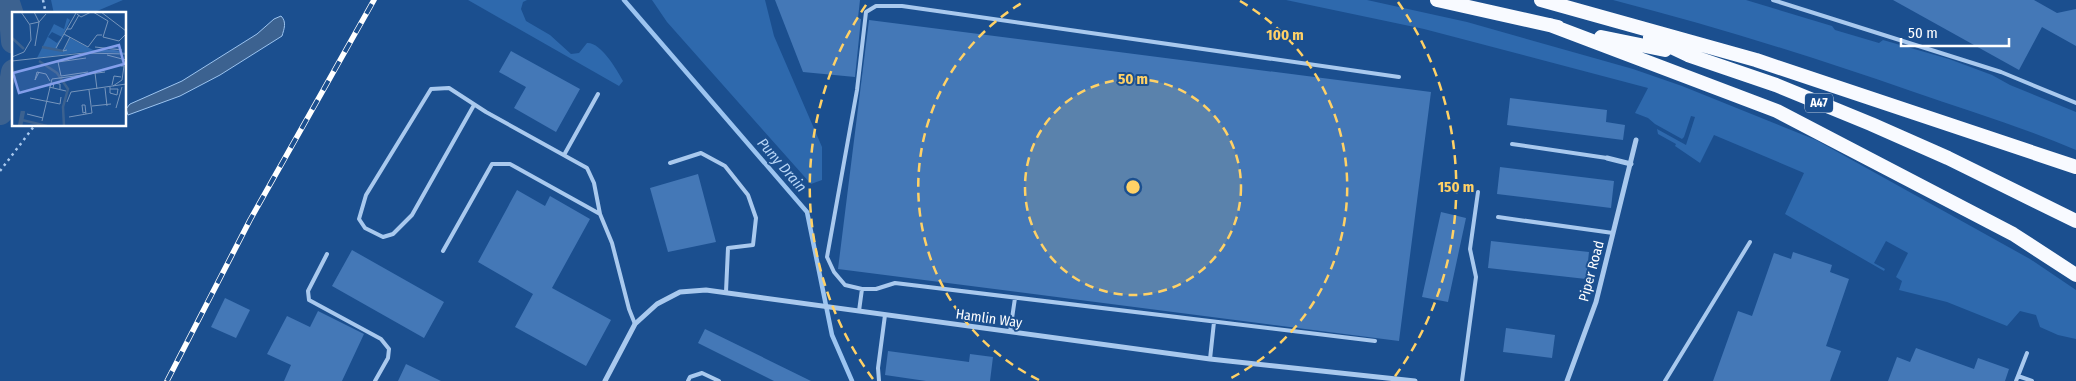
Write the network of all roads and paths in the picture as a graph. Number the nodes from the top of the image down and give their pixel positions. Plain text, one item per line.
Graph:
1 (1437, 0) edge
2 (1541, 0) edge
3 (1773, 0) edge
4 (1790, 2) edge
5 (1610, 19) junction
6 (1550, 26) junction
7 (1688, 55) junction
8 (1399, 76) dead end
9 (598, 94) dead end
10 (2076, 103) edge
11 (474, 104) junction
12 (34, 126) edge
13 (1636, 140) dead end
14 (1512, 144) dead end
15 (564, 155) junction
16 (1607, 158) joint
17 (670, 163) dead end
18 (1630, 164) junction
19 (2076, 167) edge
20 (0, 171) edge
21 (1478, 192) dead end
22 (600, 214) junction
23 (1498, 218) dead end
24 (2076, 221) edge
25 (1613, 234) junction
26 (1750, 242) dead end
27 (443, 251) dead end
28 (327, 254) dead end
29 (2076, 276) edge
30 (862, 289) junction
31 (726, 292) junction
32 (1015, 298) junction
33 (859, 311) junction
34 (885, 315) junction
35 (1214, 322) junction
36 (635, 324) junction
37 (1010, 332) junction
38 (1375, 342) dead end
39 (2028, 353) dead end
40 (1210, 359) junction
41 (2018, 376) junction
42 (375, 381) edge
43 (605, 381) edge
44 (688, 381) edge
45 (719, 381) edge
46 (879, 381) edge
47 (1415, 381) edge
48 (1462, 381) edge
49 (1566, 381) edge
50 (1666, 381) edge
51 (2016, 381) edge
52 (2032, 381) edge

1 - 6 highway, A47
2 - 5 highway, A47
3 - 4 lane
4 - 10 lane
5 - 7 highway, A47
5 - 19 highway
6 - 7 highway, A47
6 - 29 highway
7 - 24 highway, A47
8 - 30 lane
9 - 15 lane
11 - 11 lane
11 - 15 lane
12 - 20 path
13 - 18 street, Piper Road
14 - 16 lane
15 - 22 lane
16 - 18 street
17 - 31 lane
18 - 25 street, Piper Road
21 - 48 lane
22 - 27 lane
22 - 36 lane
23 - 25 lane
25 - 49 street, Piper Road
26 - 50 lane
28 - 42 lane
30 - 32 lane
30 - 33 lane
31 - 33 street, Hamlin Way
31 - 36 street, Hamlin Way
32 - 35 lane
32 - 37 lane
33 - 34 street, Hamlin Way
34 - 37 street, Hamlin Way
34 - 46 lane
35 - 38 lane
35 - 40 lane
36 - 43 street, Hamlin Way
37 - 40 street, Hamlin Way
39 - 41 lane
40 - 47 street, Hamlin Way
41 - 51 lane
41 - 52 lane
44 - 45 lane

